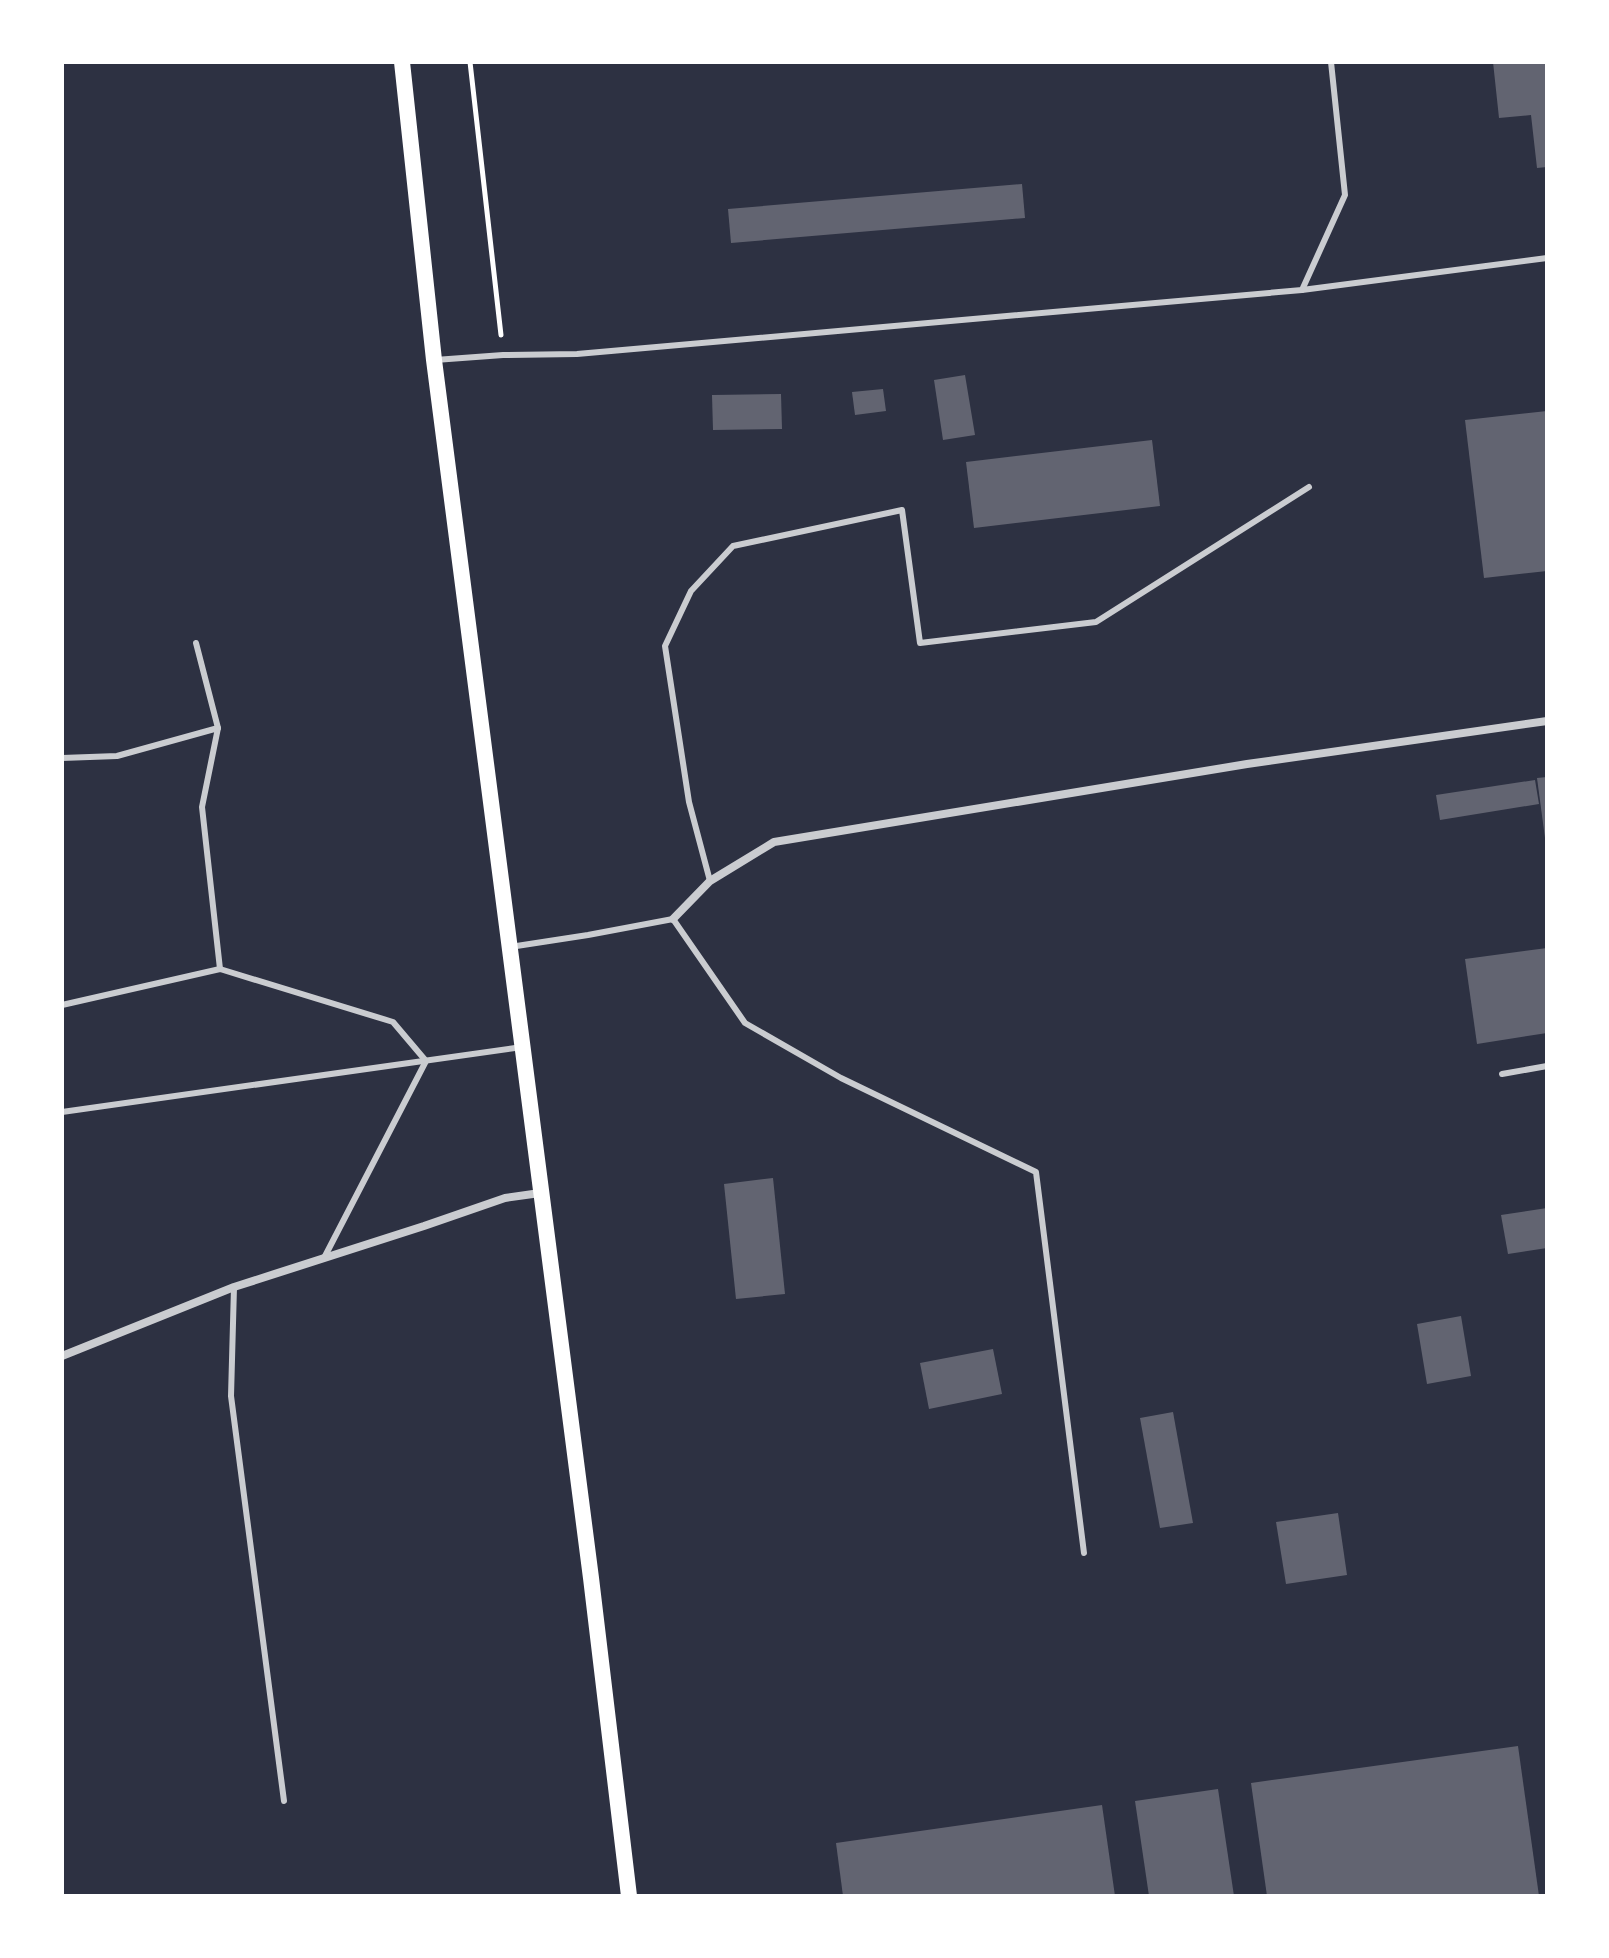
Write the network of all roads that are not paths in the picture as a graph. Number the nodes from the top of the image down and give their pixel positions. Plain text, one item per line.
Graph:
1 (402, 62) edge
2 (1331, 62) edge
3 (1547, 258) edge
4 (1302, 290) junction
5 (434, 360) junction
6 (1309, 487) dead end
7 (196, 643) dead end
8 (1547, 721) edge
9 (218, 728) junction
10 (62, 758) edge
11 (710, 881) junction
12 (673, 919) junction
13 (510, 947) junction
14 (220, 969) junction
15 (62, 1005) edge
16 (522, 1047) junction
17 (426, 1061) junction
18 (1547, 1066) edge
19 (1502, 1074) dead end
20 (62, 1112) edge
21 (540, 1193) junction
22 (323, 1259) junction
23 (234, 1287) junction
24 (62, 1356) edge
25 (1084, 1553) dead end
26 (284, 1801) dead end
27 (629, 1896) edge

1 - 5 main road
2 - 4 lane
3 - 4 lane
4 - 5 lane
5 - 13 main road
6 - 11 lane
7 - 9 lane
8 - 11 street
9 - 10 lane
9 - 14 lane
11 - 12 street
12 - 13 lane
12 - 25 lane
13 - 16 main road
14 - 15 lane
14 - 17 lane
16 - 17 lane
16 - 21 main road
17 - 20 lane
17 - 22 lane
18 - 19 lane
21 - 22 street
21 - 27 main road
22 - 23 street
23 - 24 street
23 - 26 lane

